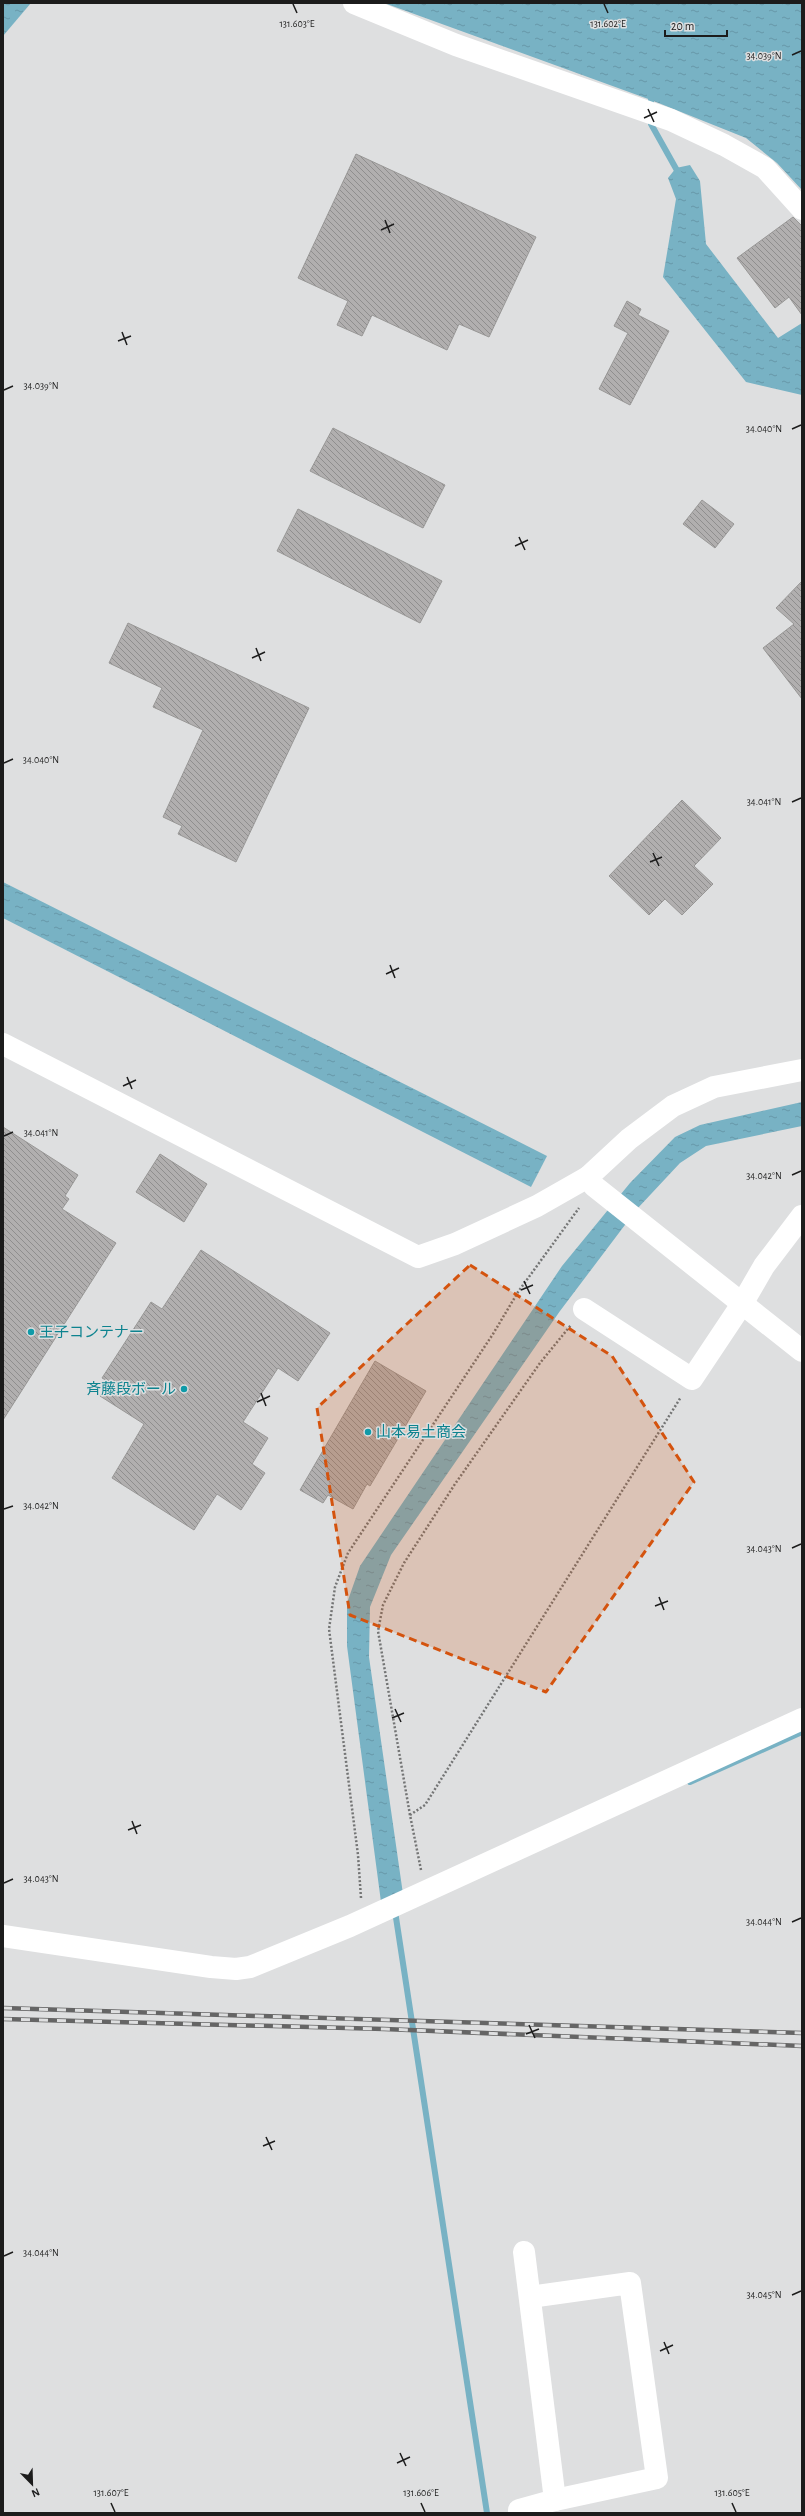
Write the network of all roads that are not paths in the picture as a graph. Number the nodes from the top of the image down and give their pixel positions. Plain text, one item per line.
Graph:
1 (354, 3) edge
2 (802, 209) edge
3 (3, 1044) edge
4 (802, 1070) edge
5 (597, 1187) junction
6 (802, 1216) edge
7 (742, 1304) junction
8 (584, 1309) road end
9 (802, 1351) edge
10 (802, 1719) edge
11 (3, 1936) edge
12 (524, 2252) dead end
13 (530, 2297) junction
14 (555, 2500) junction
15 (519, 2513) edge

1 - 2 street
3 - 5 street
4 - 5 street
5 - 7 street
6 - 7 street
7 - 8 street
7 - 9 street
10 - 11 street
12 - 13 street
13 - 14 street
13 - 14 street
14 - 15 street

